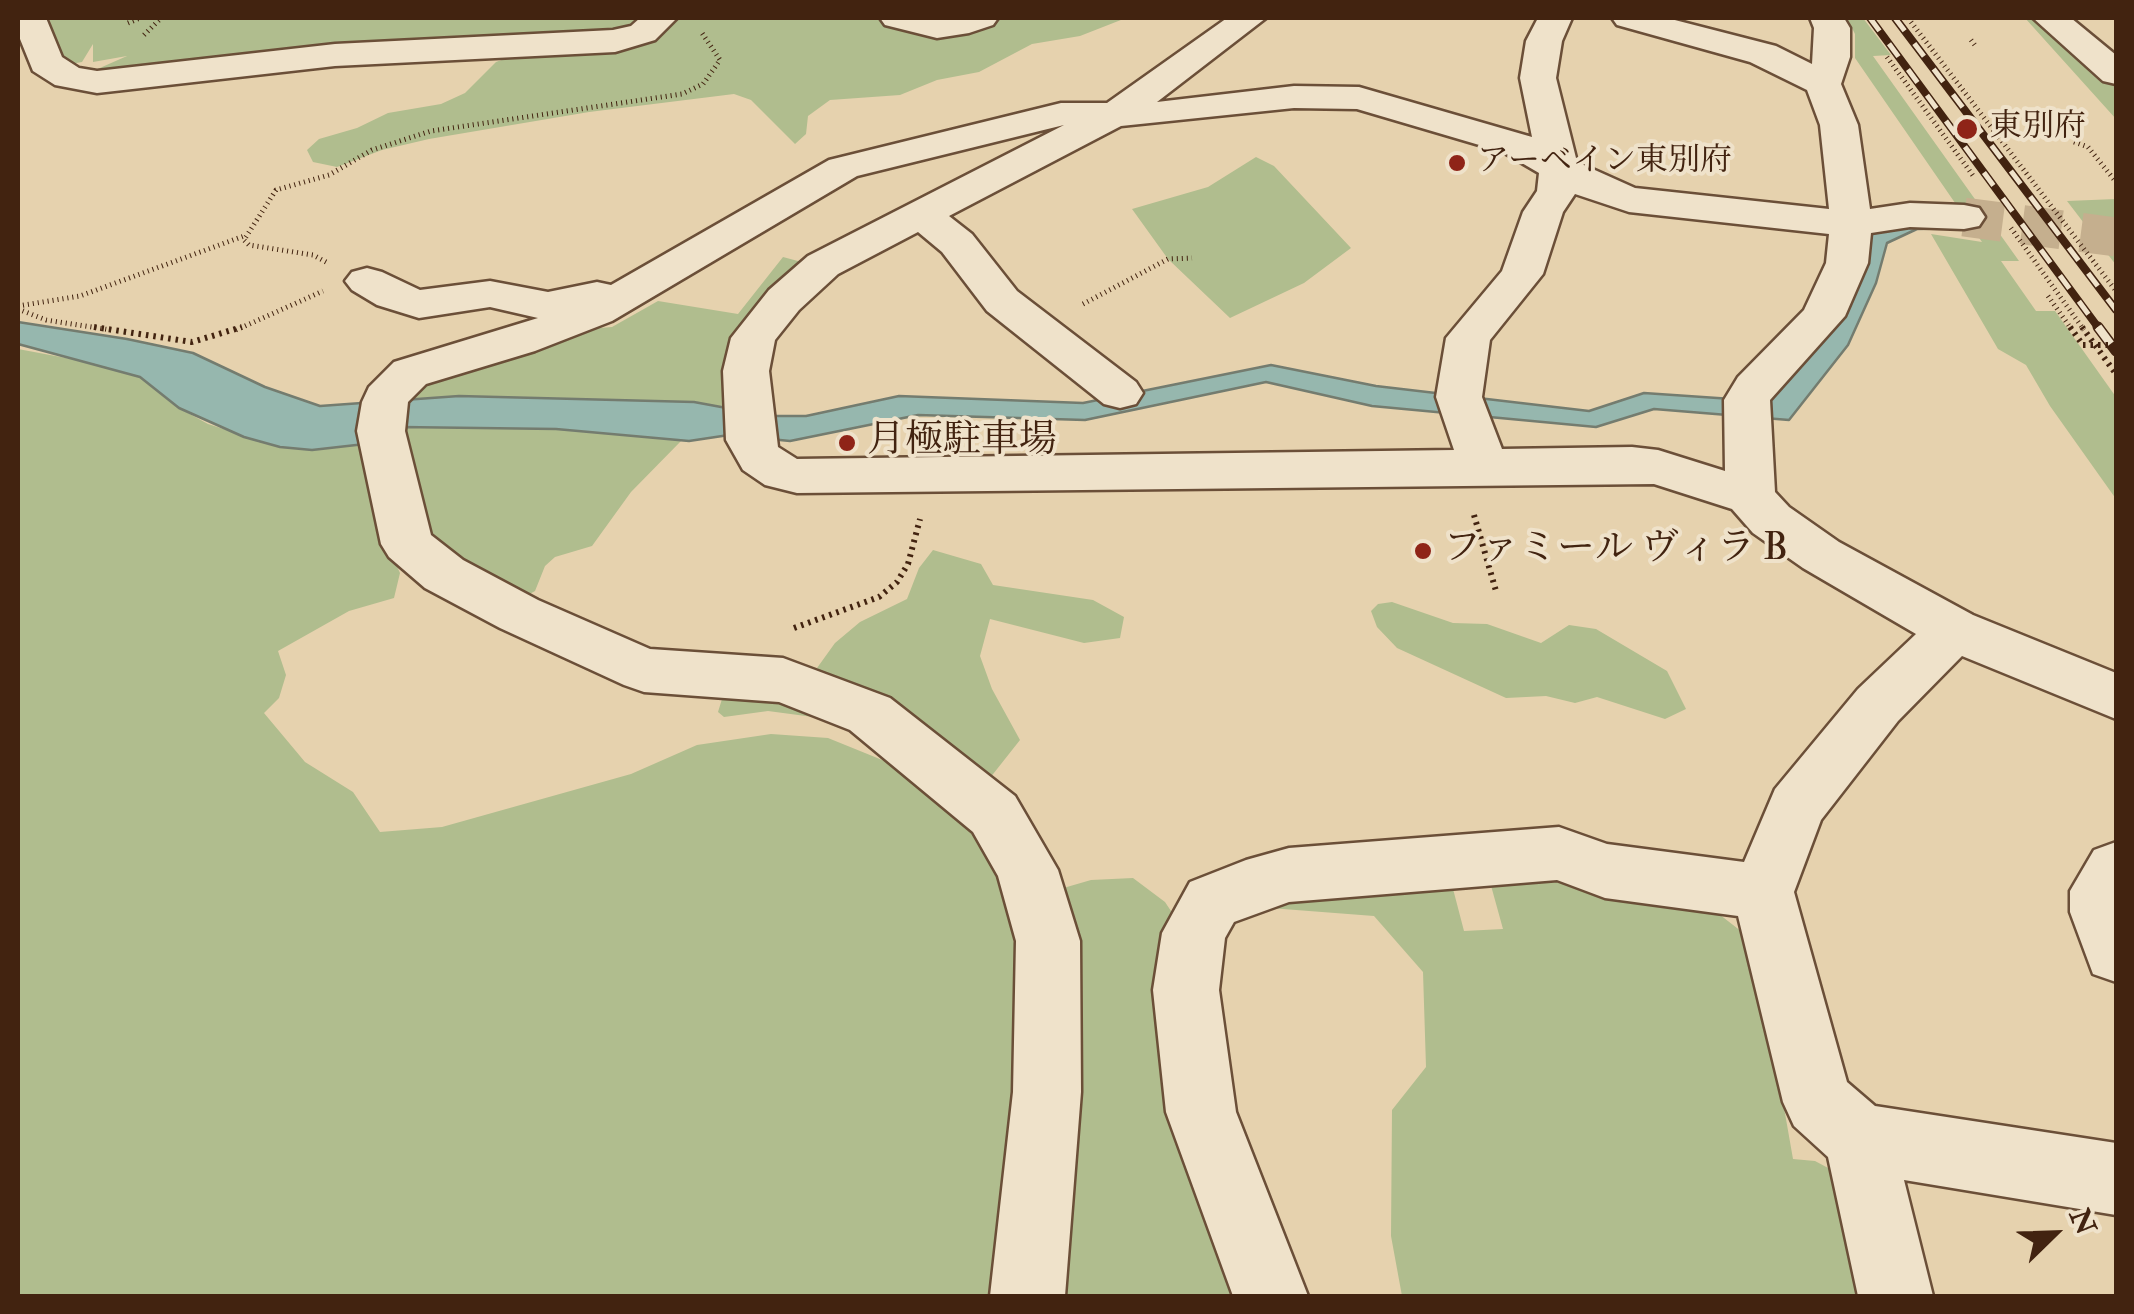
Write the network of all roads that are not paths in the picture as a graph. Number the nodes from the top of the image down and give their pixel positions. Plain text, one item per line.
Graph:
1 (660, 18) edge
2 (897, 18) edge
3 (981, 18) edge
4 (1274, 18) edge
5 (1555, 18) edge
6 (1629, 18) edge
7 (1827, 18) edge
8 (2050, 18) edge
9 (2100, 18) edge
10 (1239, 26) edge
11 (2116, 34) edge
12 (28, 39) edge
13 (2116, 73) edge
14 (1823, 84) junction
15 (1248, 103) junction
16 (1118, 112) junction
17 (1196, 135) dead end
18 (1558, 170) junction
19 (922, 214) junction
20 (1964, 216) tunnel mouth
21 (1851, 224) junction
22 (361, 278) road end
23 (649, 283) junction
24 (1120, 393) dead end
25 (1479, 489) junction
26 (1750, 497) junction
27 (1954, 630) junction
28 (2116, 697) edge
29 (2116, 869) edge
30 (1764, 892) junction
31 (2116, 953) edge
32 (1859, 1138) junction
33 (2116, 1179) edge
34 (1028, 1296) edge
35 (1270, 1296) edge
36 (1895, 1296) edge

1 - 12 street
2 - 3 street
4 - 10 street
5 - 18 street
6 - 14 street
7 - 14 street
8 - 13 street
9 - 11 street
10 - 16 street
14 - 21 street
15 - 16 street
15 - 17 street
15 - 18 street
16 - 19 street
16 - 23 street
18 - 21 street
18 - 25 street
19 - 24 street
19 - 25 street
20 - 21 street
21 - 26 street
22 - 23 street
23 - 34 street
25 - 26 street
26 - 27 street
27 - 28 street
27 - 30 street
29 - 31 street
30 - 32 street
30 - 35 street
32 - 33 street
32 - 36 street

